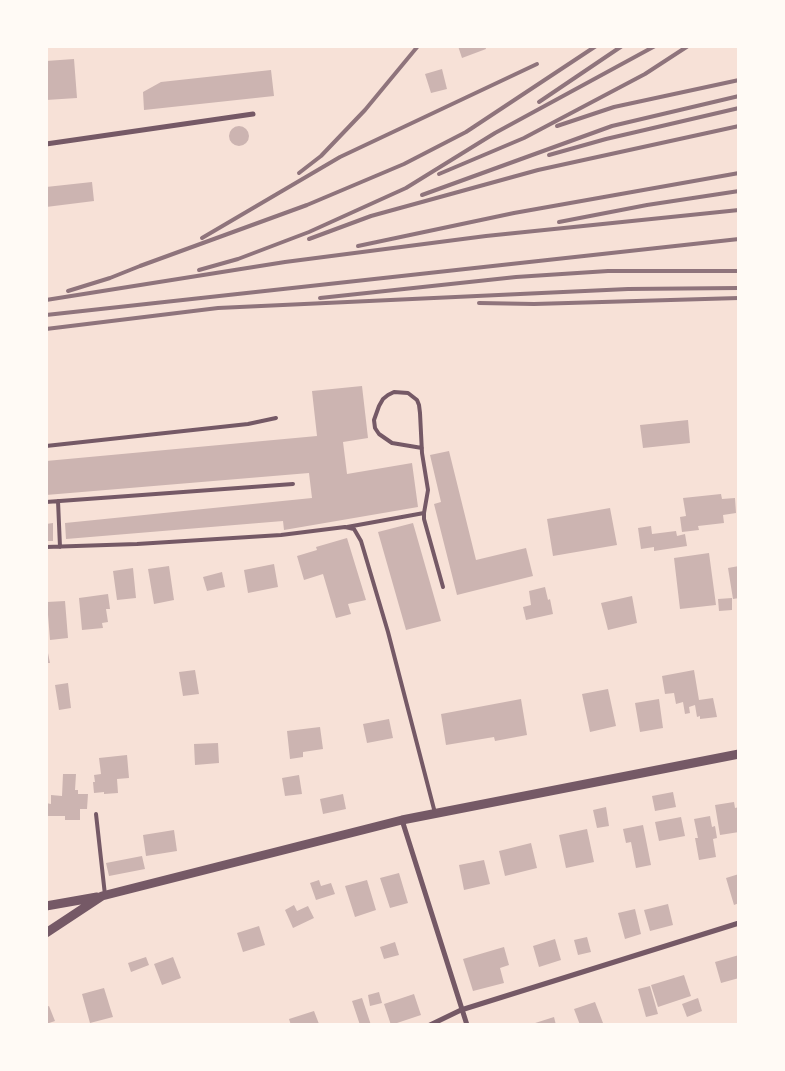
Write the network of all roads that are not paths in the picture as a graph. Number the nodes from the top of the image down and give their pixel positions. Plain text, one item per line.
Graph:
1 (253, 114) dead end
2 (46, 144) edge
3 (276, 418) dead end
4 (46, 446) edge
5 (422, 448) junction
6 (294, 484) dead end
7 (58, 501) junction
8 (46, 502) edge
9 (424, 513) junction
10 (345, 527) junction
11 (46, 547) edge
12 (60, 547) junction
13 (443, 587) dead end
14 (739, 754) edge
15 (435, 813) junction
16 (96, 814) dead end
17 (402, 820) junction
18 (103, 896) junction
19 (46, 906) edge
20 (739, 923) edge
21 (46, 933) edge
22 (461, 1010) junction
23 (430, 1025) edge
24 (467, 1025) edge

1 - 2 street
3 - 4 lane
5 - 5 lane
5 - 9 lane
6 - 7 lane
7 - 8 lane
7 - 12 lane
9 - 10 lane
9 - 13 lane
10 - 12 lane
10 - 15 lane
11 - 12 lane
14 - 15 street
15 - 17 street
16 - 18 lane
17 - 18 street
17 - 22 street
18 - 19 street
18 - 21 street
20 - 22 street
22 - 23 street
22 - 24 street

